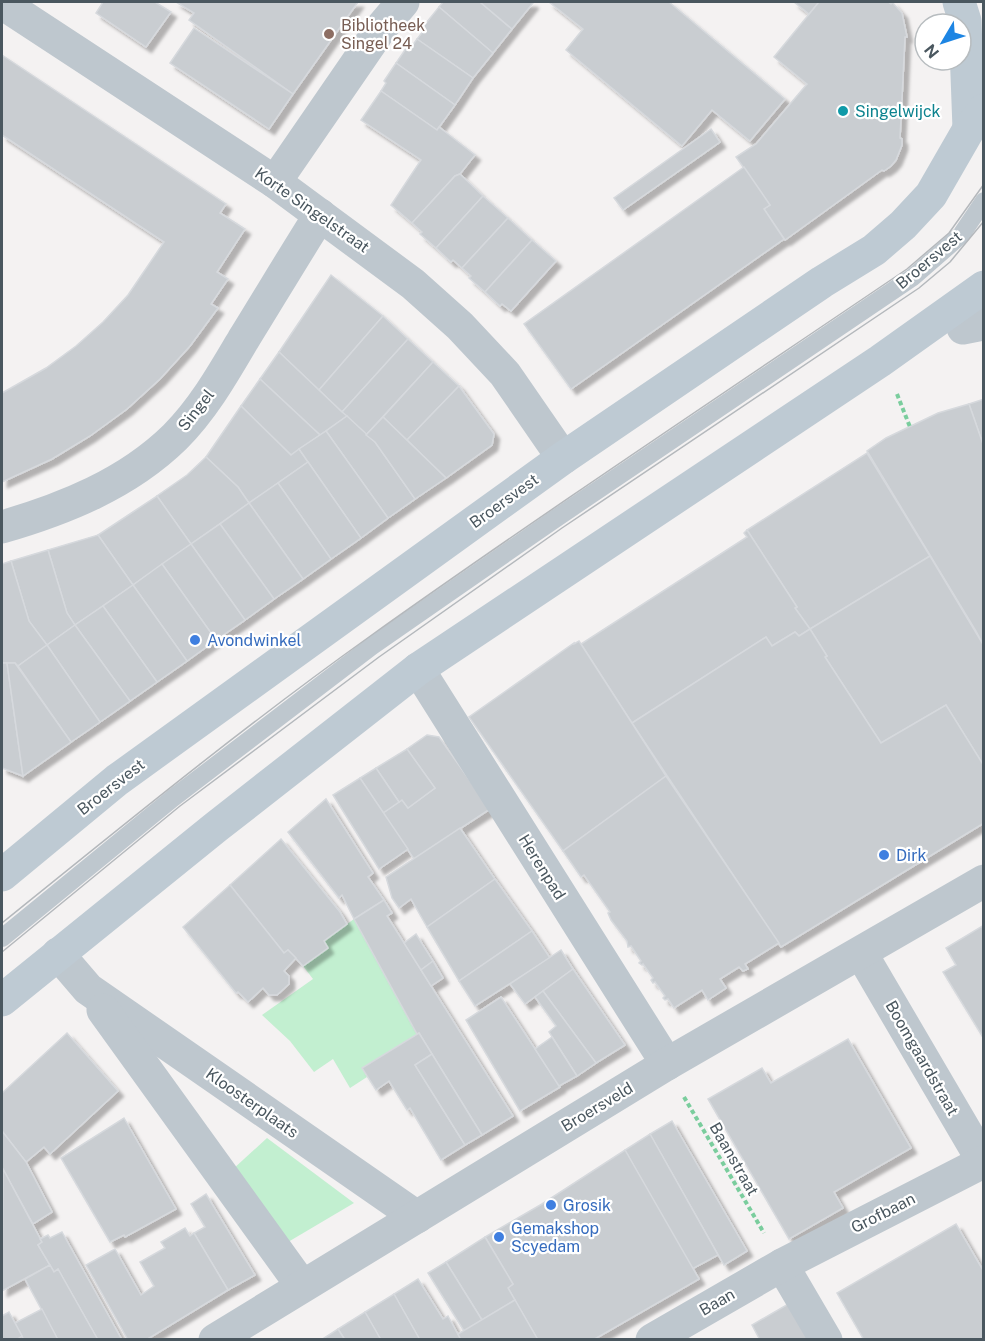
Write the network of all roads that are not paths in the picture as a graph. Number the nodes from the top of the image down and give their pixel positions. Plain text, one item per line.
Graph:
1 (403, 2) edge
2 (959, 2) edge
3 (13, 5) edge
4 (976, 119) edge
5 (275, 182) junction
6 (982, 207) edge
7 (320, 215) junction
8 (984, 286) edge
9 (563, 458) junction
10 (2, 527) edge
11 (418, 669) junction
12 (2, 874) edge
13 (984, 881) edge
14 (2, 938) edge
15 (861, 953) junction
16 (58, 954) junction
17 (5, 988) edge
18 (88, 989) junction
19 (667, 1064) junction
20 (983, 1162) edge
21 (417, 1217) junction
22 (782, 1265) junction
23 (302, 1286) junction
24 (215, 1340) edge
25 (652, 1340) edge
26 (826, 1340) edge

1 - 5 street
2 - 4 main road
3 - 5 street, Korte Singelstraat
4 - 9 main road, Broersvest
5 - 7 street, Korte Singelstraat
6 - 14 lane, Broersvest
7 - 9 street, Korte Singelstraat
7 - 10 street, Singel
8 - 11 main road
9 - 12 main road, Broersvest
11 - 16 main road
11 - 19 street, Herenpad
13 - 15 street, Broersveld
15 - 19 street, Broersveld
15 - 20 street, Boomgaardstraat
16 - 17 main road
16 - 18 street, Kloosterplaats
18 - 21 street, Kloosterplaats
18 - 23 street, Kloosterplaats
19 - 21 street, Broersveld
20 - 22 street, Grofbaan
21 - 23 street, Broersveld
22 - 25 street, Baan
22 - 26 street
23 - 24 street, Broersveld

